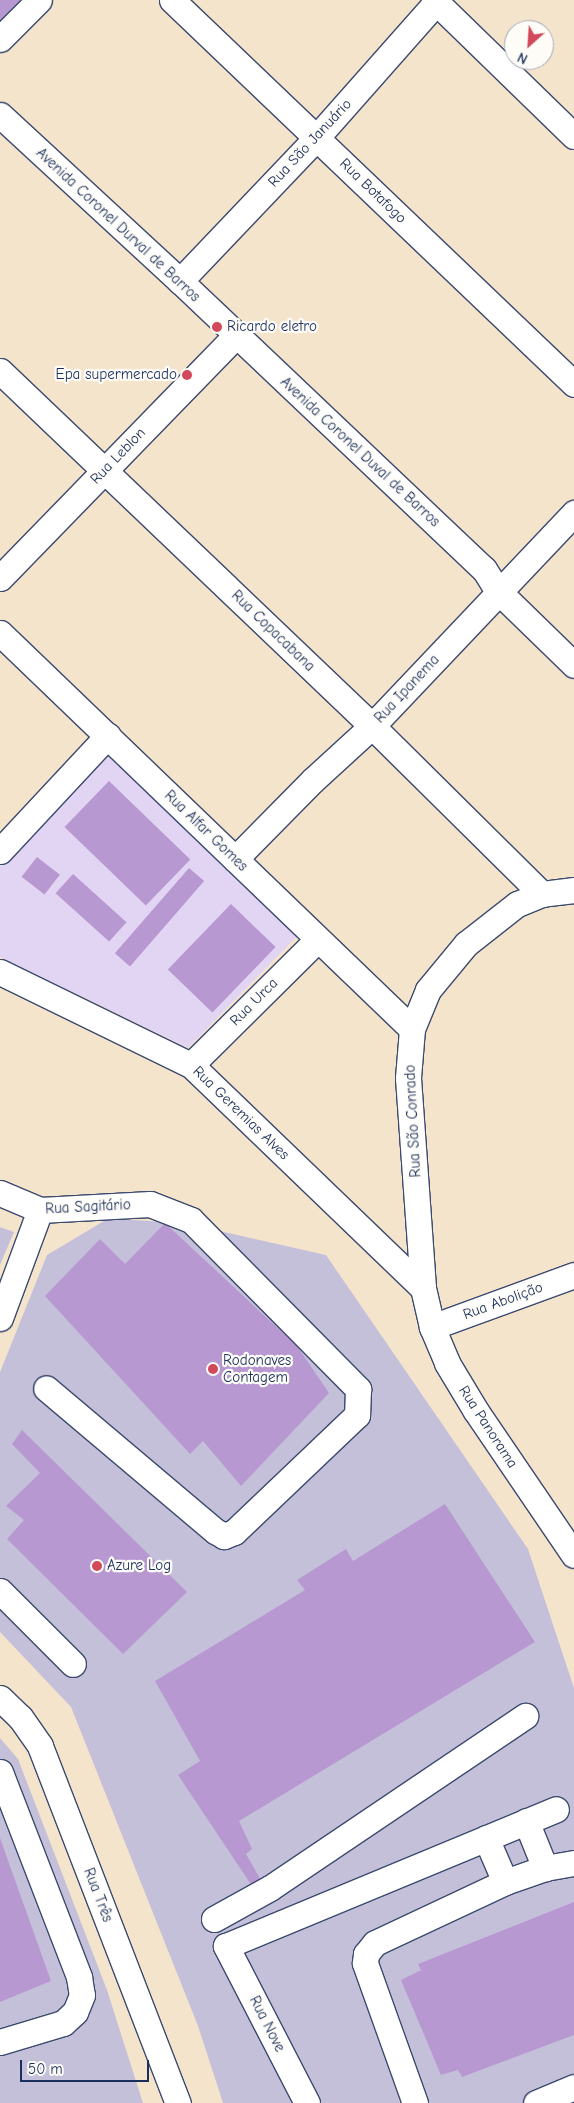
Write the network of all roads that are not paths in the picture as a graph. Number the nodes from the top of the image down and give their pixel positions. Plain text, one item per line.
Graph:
1 (39, 0) edge
2 (172, 0) edge
3 (436, 1) edge
4 (0, 39) edge
5 (0, 116) edge
6 (574, 136) edge
7 (317, 138) junction
8 (180, 280) junction
9 (236, 335) junction
10 (0, 371) edge
11 (574, 384) edge
12 (105, 470) junction
13 (574, 513) edge
14 (0, 578) edge
15 (502, 586) junction
16 (0, 633) edge
17 (574, 646) edge
18 (574, 665) edge
19 (372, 726) junction
20 (108, 735) junction
21 (0, 851) edge
22 (235, 859) junction
23 (574, 890) edge
24 (542, 894) junction
25 (317, 940) junction
26 (0, 972) edge
27 (412, 1029) junction
28 (191, 1064) junction
29 (0, 1193) edge
30 (40, 1210) junction
31 (574, 1275) edge
32 (423, 1288) junction
33 (0, 1318) edge
34 (432, 1327) junction
35 (46, 1388) dead end
36 (574, 1555) edge
37 (0, 1591) edge
38 (73, 1664) dead end
39 (0, 1698) edge
40 (525, 1716) dead end
41 (0, 1772) edge
42 (556, 1809) dead end
43 (526, 1821) junction
44 (486, 1838) junction
45 (574, 1863) edge
46 (544, 1868) junction
47 (505, 1882) junction
48 (214, 1918) dead end
49 (0, 2042) edge
50 (574, 2087) edge
51 (178, 2103) edge
52 (307, 2103) edge
53 (415, 2103) edge
54 (536, 2103) edge

1 - 4 street
2 - 7 street, Rua Botafogo
3 - 6 street
3 - 7 street, Rua São Januário
5 - 8 street, Avenida Coronel Durval de Barros
7 - 8 street, Rua São Januário
7 - 11 street, Rua Botafogo
8 - 9 street, Avenida Coronel Durval de Barros
9 - 12 street, Rua Leblon
9 - 15 street, Avenida Coronel Duval de Barros
10 - 12 street, Rua Copacabana
12 - 14 street, Rua Leblon
12 - 19 street, Rua Copacabana
13 - 15 street, Rua Ipanema
15 - 17 street, Avenida Coronel Duval de Barros
15 - 18 street, Avenida Coronel Duval de Barros
15 - 19 street, Rua Ipanema
16 - 20 street, Rua Alfar Gomes
19 - 22 street, Rua Ipanema
19 - 24 street, Rua Copacabana
20 - 21 street
20 - 22 street, Rua Alfar Gomes
22 - 25 street, Rua Alfar Gomes
23 - 24 street, Rua São Conrado
24 - 27 street, Rua São Conrado
25 - 27 street, Rua Alfar Gomes
25 - 28 street, Rua Urca
26 - 28 street, Rua Geremias Alves
27 - 32 street, Rua São Conrado
28 - 32 street, Rua Geremias Alves
29 - 30 street, Rua Sagitário
30 - 33 street
30 - 35 street, Rua Sagitário
31 - 34 street, Rua Abolição
32 - 34 street, Rua Panorama
34 - 36 street, Rua Panorama
37 - 38 street
39 - 51 street, Rua Três
40 - 48 street
41 - 49 street
42 - 43 street
43 - 44 street
43 - 46 street
44 - 47 street
44 - 52 street, Rua Nove
45 - 46 street
46 - 47 street
47 - 53 street
50 - 54 street

